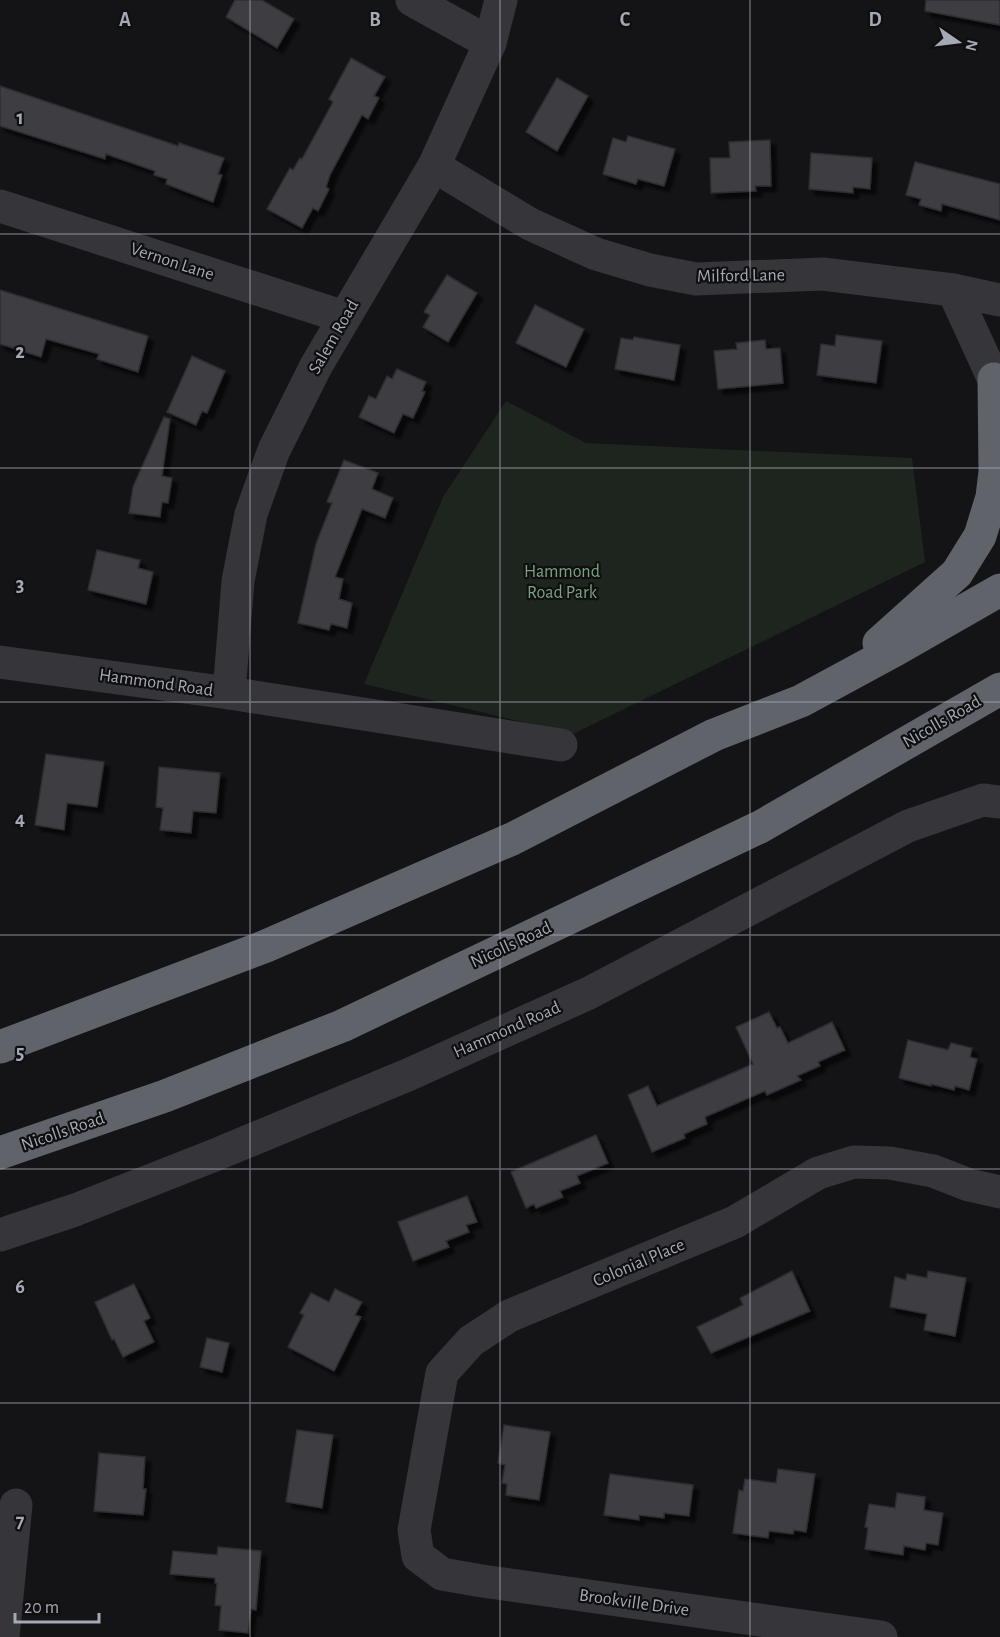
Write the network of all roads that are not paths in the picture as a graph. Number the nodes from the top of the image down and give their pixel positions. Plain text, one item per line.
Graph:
1 (412, 0) edge
2 (501, 0) edge
3 (490, 43) junction
4 (434, 166) junction
5 (0, 206) edge
6 (953, 290) junction
7 (1000, 300) edge
8 (344, 317) junction
9 (997, 386) edge
10 (1000, 590) edge
11 (0, 662) edge
12 (832, 684) junction
13 (1000, 689) edge
14 (229, 693) junction
15 (1000, 714) edge
16 (917, 737) junction
17 (561, 745) dead end
18 (1000, 802) edge
19 (0, 1047) edge
20 (0, 1153) edge
21 (1000, 1192) edge
22 (0, 1235) edge
23 (16, 1505) dead end
24 (414, 1530) joint
25 (3, 1637) edge
26 (881, 1637) edge

1 - 3 street
2 - 3 street, Salem Road
3 - 4 street, Salem Road
4 - 6 street, Milford Lane
4 - 8 street, Salem Road
5 - 8 street, Vernon Lane
6 - 7 street, Milford Lane
6 - 9 street
8 - 14 street, Salem Road
9 - 12 highway
10 - 12 highway
11 - 14 street, Hammond Road
12 - 19 highway
13 - 16 highway, Nicolls Road
14 - 17 street, Hammond Road
15 - 16 highway
16 - 20 highway, Nicolls Road
18 - 22 street, Hammond Road
21 - 24 street, Colonial Place
23 - 25 street
24 - 26 street, Brookville Drive

